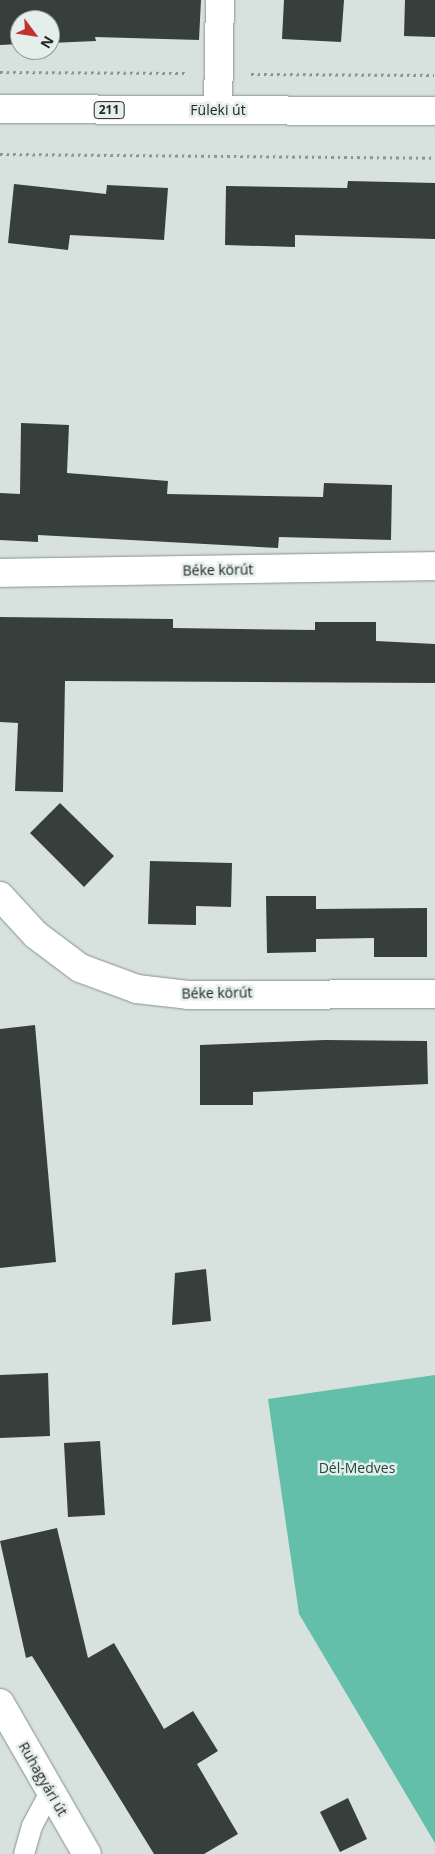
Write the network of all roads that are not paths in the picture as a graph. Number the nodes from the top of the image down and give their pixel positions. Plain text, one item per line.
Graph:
1 (220, 0) edge
2 (0, 109) edge
3 (218, 110) junction
4 (435, 111) edge
5 (435, 566) edge
6 (0, 573) edge
7 (0, 896) edge
8 (435, 994) edge
9 (0, 1703) edge
10 (50, 1792) junction
11 (24, 1854) edge
12 (87, 1854) edge

1 - 3 street
2 - 3 street, Füleki út / 211
3 - 4 street, Füleki út / 211
5 - 6 street, Béke körút
7 - 8 street, Béke körút
9 - 10 street, Ruhagyári út
10 - 11 lane
10 - 12 street, Ruhagyári út

